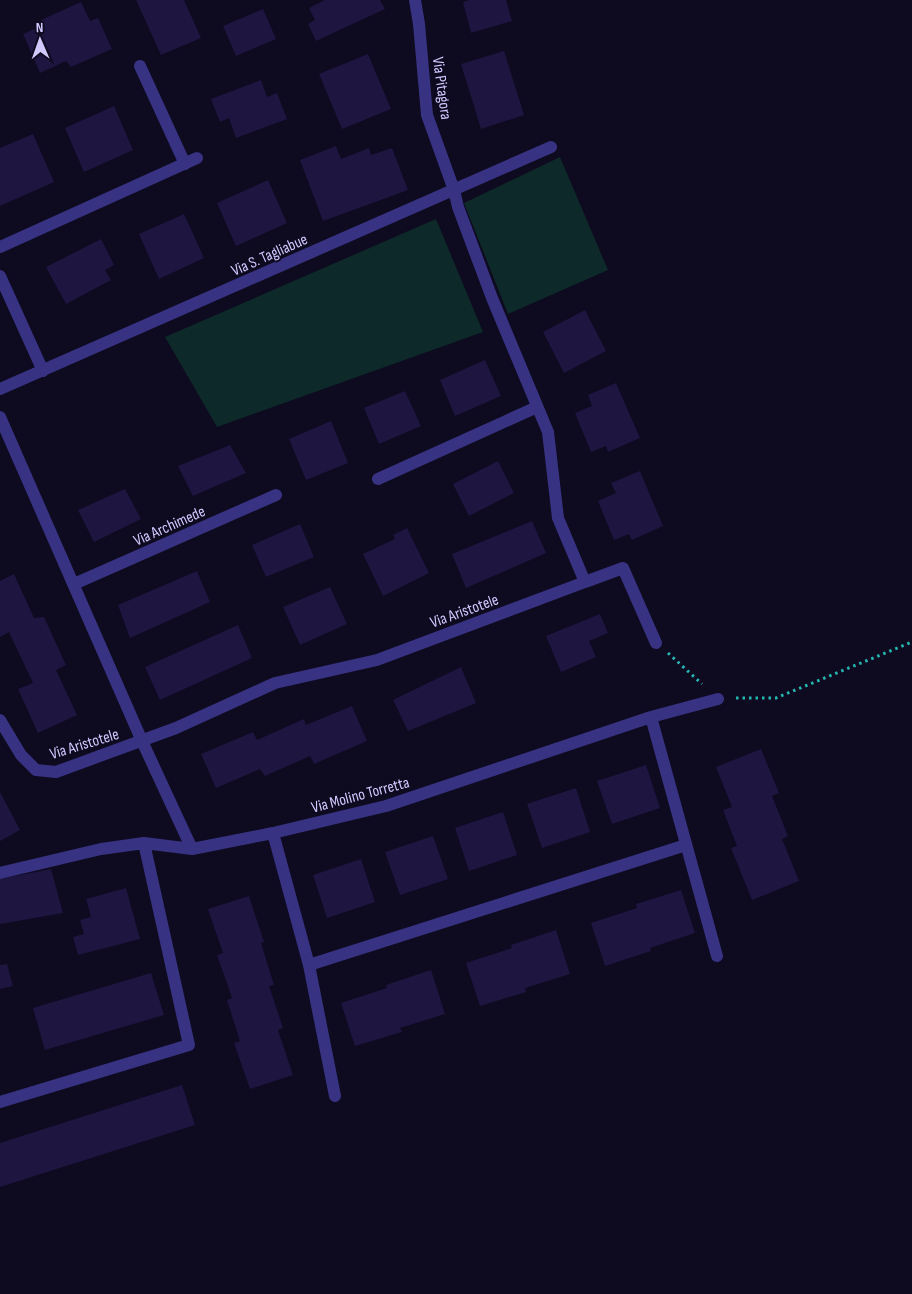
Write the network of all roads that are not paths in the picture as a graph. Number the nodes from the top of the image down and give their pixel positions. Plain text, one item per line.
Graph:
1 (415, 0) edge
2 (140, 66) dead end
3 (551, 147) dead end
4 (197, 158) dead end
5 (185, 164) junction
6 (454, 190) junction
7 (0, 247) edge
8 (0, 276) edge
9 (43, 371) junction
10 (0, 390) edge
11 (537, 407) junction
12 (0, 417) edge
13 (378, 479) dead end
14 (276, 495) dead end
15 (585, 582) junction
16 (74, 584) junction
17 (656, 643) road end
18 (718, 699) road end
19 (651, 717) junction
20 (0, 720) edge
21 (142, 741) junction
22 (274, 834) junction
23 (144, 844) junction
24 (686, 845) junction
25 (192, 849) junction
26 (0, 873) edge
27 (716, 956) dead end
28 (309, 965) junction
29 (335, 1096) dead end
30 (0, 1102) edge

1 - 6 street, Via Pitagora
2 - 5 street
3 - 6 street, Via S. Tagliabue
4 - 5 street
5 - 7 street
6 - 9 street, Via S. Tagliabue
6 - 11 street, Via Pitagora
8 - 9 street
9 - 10 street, Via S. Tagliabue
11 - 13 street
11 - 15 street
12 - 16 street
14 - 16 street, Via Archimede
15 - 17 street, Via Aristotele
15 - 21 street, Via Aristotele
16 - 21 street
18 - 19 street, Via Molino Torretta
19 - 22 street, Via Molino Torretta
19 - 24 street
20 - 21 street, Via Aristotele
21 - 25 street
22 - 25 street, Via Molino Torretta
22 - 28 street
23 - 25 street, Via Molino Torretta
23 - 26 street, Via Molino Torretta
23 - 30 street
24 - 27 street
24 - 28 street
28 - 29 street

